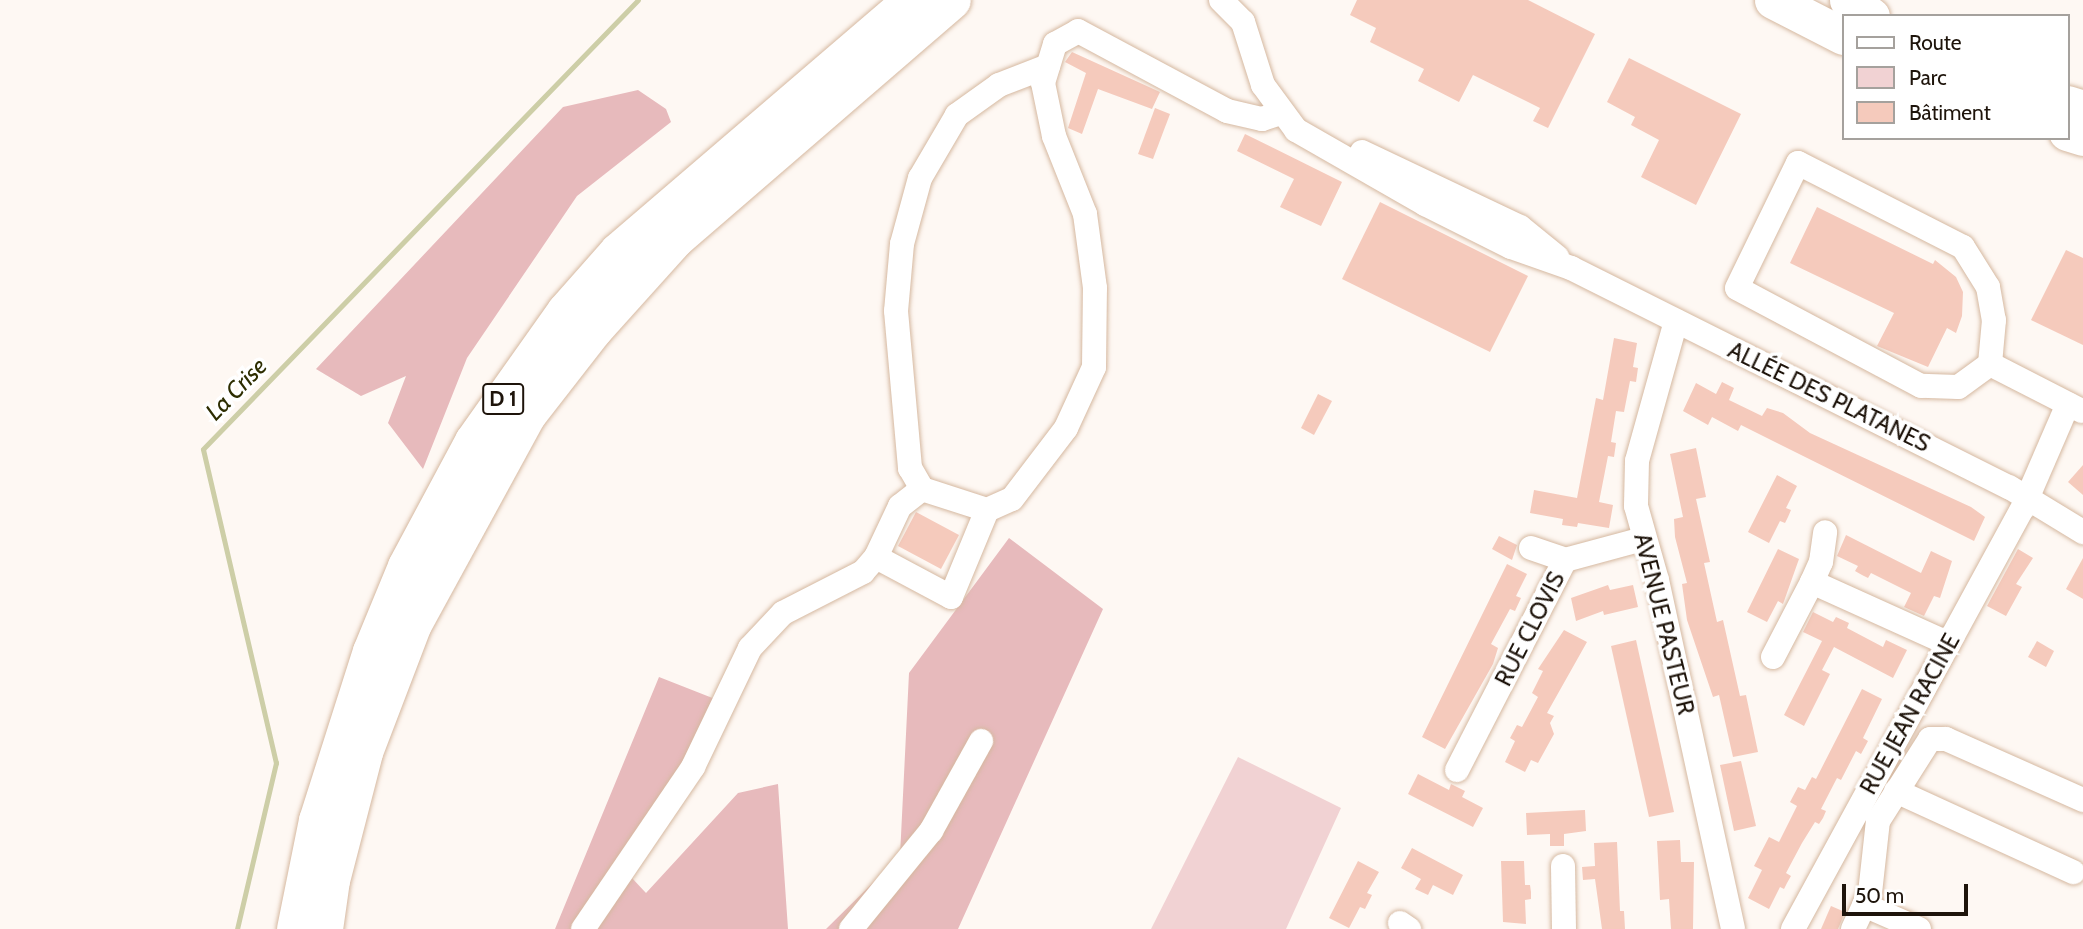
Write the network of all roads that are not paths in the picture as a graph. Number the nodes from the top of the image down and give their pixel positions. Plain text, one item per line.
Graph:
1 (911, 0) edge
2 (952, 0) edge
3 (1221, 0) edge
4 (1773, 0) edge
5 (1828, 0) edge
6 (1848, 0) edge
7 (1856, 14) edge
8 (1868, 14) edge
9 (1842, 35) edge
10 (1048, 66) junction
11 (1281, 113) junction
12 (1676, 321) junction
13 (1990, 364) junction
14 (2076, 408) edge
15 (922, 489) junction
16 (2027, 500) junction
17 (987, 510) junction
18 (1825, 532) dead end
19 (2083, 532) edge
20 (1643, 539) junction
21 (1531, 548) dead end
22 (876, 557) junction
23 (1565, 560) junction
24 (1812, 582) junction
25 (1949, 644) junction
26 (1773, 657) dead end
27 (981, 741) dead end
28 (1457, 770) dead end
29 (1896, 792) junction
30 (2083, 800) edge
31 (1563, 866) dead end
32 (2073, 872) dead end
33 (1864, 905) junction
34 (295, 929) edge
35 (324, 929) edge
36 (583, 929) edge
37 (851, 929) edge
38 (1564, 929) edge
39 (1733, 929) edge
40 (1793, 929) edge
41 (1853, 929) edge
42 (1919, 929) edge

1 - 34 highway, D 1
2 - 35 highway, D 1
3 - 11 street, ALLÉE DES PLATANES
4 - 9 highway
5 - 7 highway
6 - 8 highway
10 - 11 street
10 - 15 street
10 - 17 street
11 - 12 street, ALLÉE DES PLATANES
12 - 16 street, ALLÉE DES PLATANES
12 - 20 street, AVENUE PASTEUR
13 - 13 street
13 - 14 street
14 - 16 street, RUE JEAN RACINE
15 - 17 street
15 - 22 street
16 - 19 street, ALLÉE DES PLATANES
16 - 25 street, RUE JEAN RACINE
17 - 22 street
18 - 24 street
20 - 23 street, RUE CLOVIS
20 - 39 street, AVENUE PASTEUR
21 - 23 street
22 - 36 street
23 - 28 street, RUE CLOVIS
24 - 25 street
24 - 26 street
25 - 40 street, RUE JEAN RACINE
27 - 37 street
29 - 30 street
29 - 32 street
29 - 33 street
31 - 38 street
33 - 41 street
33 - 42 street

